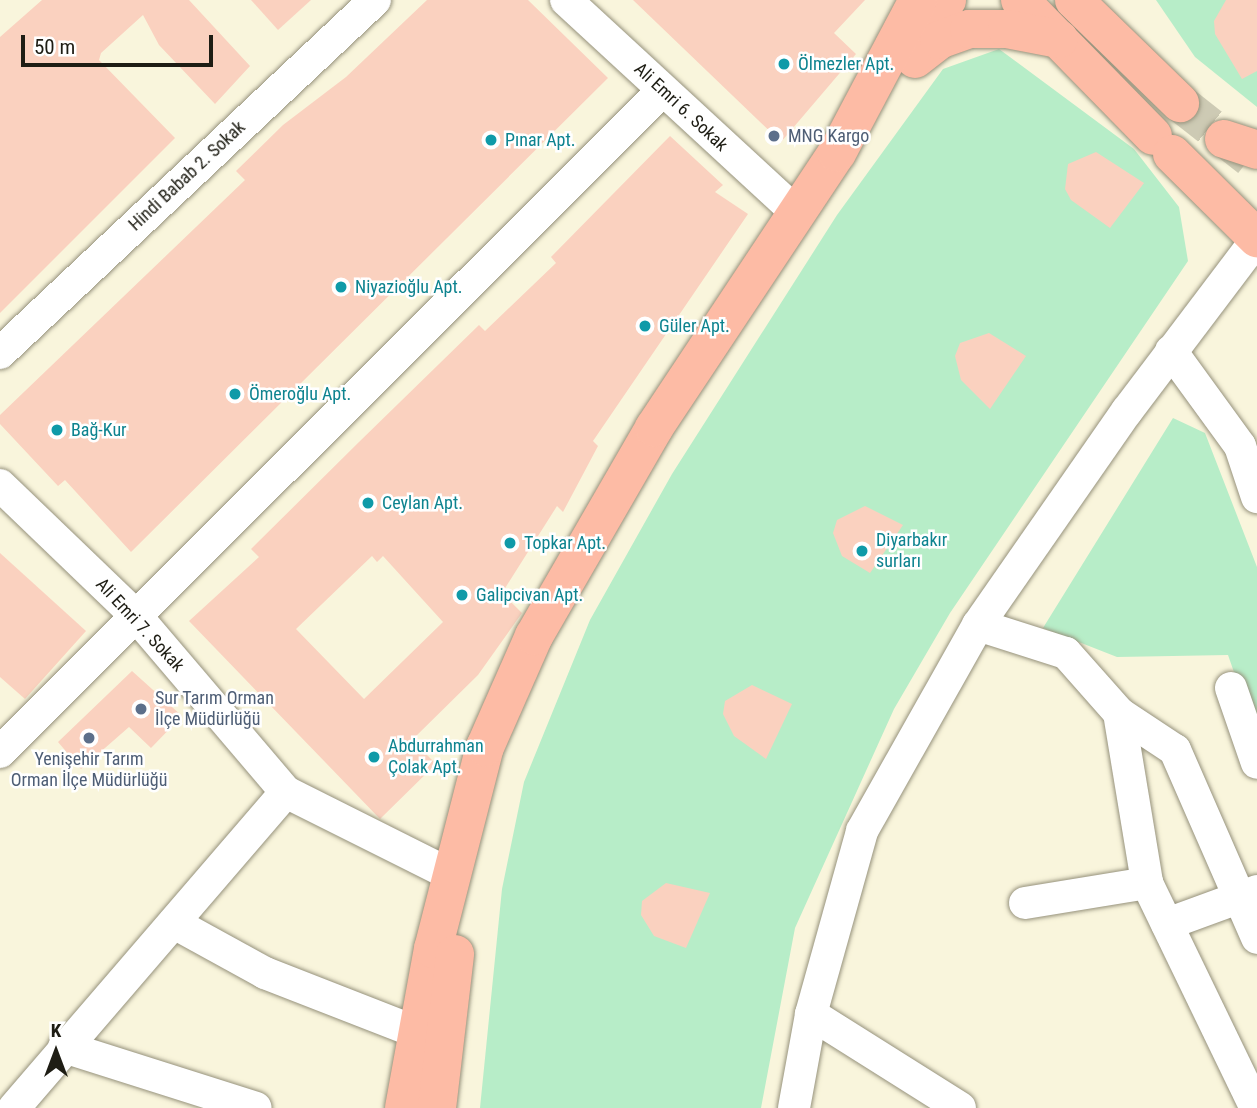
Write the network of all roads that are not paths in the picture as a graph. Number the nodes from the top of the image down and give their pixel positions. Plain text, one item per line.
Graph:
1 (375, 0) edge
2 (566, 0) edge
3 (918, 0) edge
4 (947, 0) edge
5 (1020, 0) edge
6 (1082, 5) edge
7 (1059, 40) junction
8 (905, 67) junction
9 (662, 91) junction
10 (1180, 103) tunnel mouth
11 (837, 153) junction
12 (796, 212) junction
13 (1257, 238) edge
14 (1171, 351) junction
15 (0, 353) edge
16 (1249, 443) edge
17 (0, 485) edge
18 (1257, 497) edge
19 (137, 617) junction
20 (978, 625) junction
21 (1231, 688) dead end
22 (1119, 713) junction
23 (0, 752) edge
24 (1257, 763) edge
25 (286, 792) junction
26 (452, 875) junction
27 (1147, 883) junction
28 (1248, 894) edge
29 (1025, 903) dead end
30 (174, 923) junction
31 (1167, 923) junction
32 (1257, 937) edge
33 (810, 1014) junction
34 (416, 1032) junction
35 (64, 1047) junction
36 (14, 1108) edge
37 (256, 1108) edge
38 (404, 1108) edge
39 (437, 1108) edge
40 (794, 1108) edge
41 (960, 1108) edge
42 (1256, 1108) edge

1 - 15 street, Hindi Babab 2. Sokak
2 - 9 street, Ali Emri 6. Sokak
3 - 11 main road
4 - 8 main road
5 - 7 main road
6 - 10 main road
7 - 8 main road
7 - 13 main road
8 - 11 main road
9 - 12 street, Ali Emri 6. Sokak
9 - 19 street
11 - 12 main road
12 - 26 main road
13 - 14 street
14 - 16 street
14 - 20 street
16 - 18 street
17 - 19 street, Ali Emri 7. Sokak
19 - 23 street
19 - 25 street, Ali Emri 7. Sokak
20 - 22 street
20 - 33 street
21 - 24 street
22 - 27 street
22 - 28 street
25 - 26 street, Ali Emri 7. Sokak
25 - 30 street
26 - 34 main road
26 - 39 main road
27 - 29 street
27 - 31 street
28 - 31 street
28 - 32 street
30 - 34 street
30 - 35 street
31 - 42 street
33 - 40 street
33 - 41 street
34 - 38 main road
35 - 36 street
35 - 37 street

